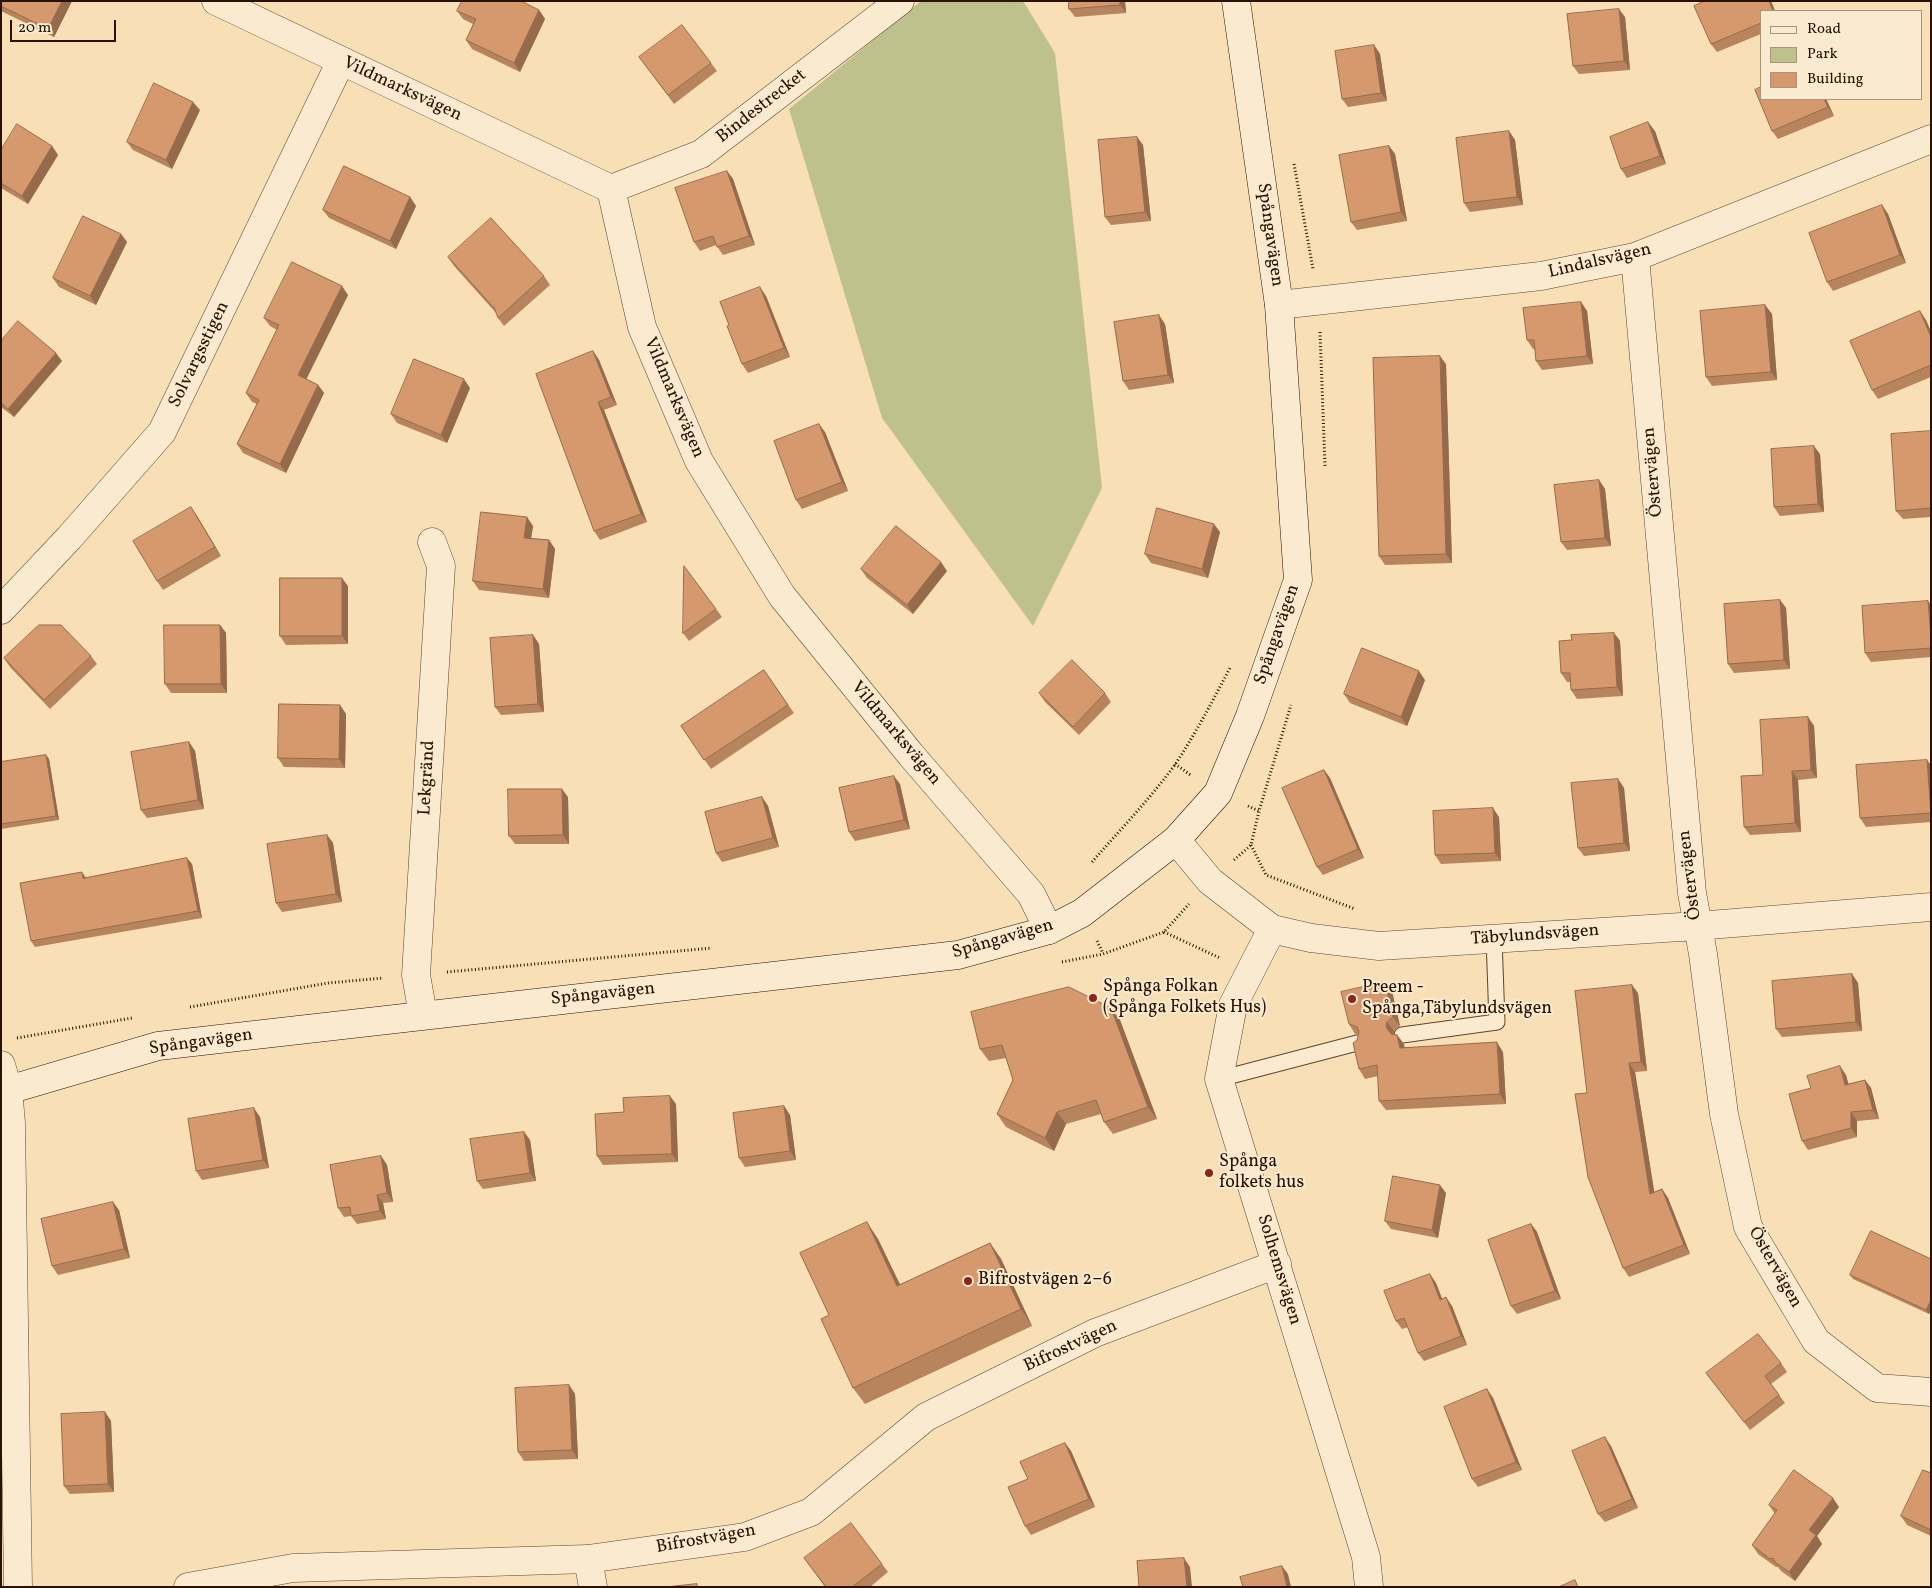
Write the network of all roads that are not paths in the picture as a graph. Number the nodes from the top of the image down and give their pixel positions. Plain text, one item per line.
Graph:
1 (216, 1) edge
2 (900, 1) edge
3 (1236, 1) edge
4 (341, 61) junction
5 (1931, 139) edge
6 (611, 189) junction
7 (1635, 257) junction
8 (1279, 306) junction
9 (432, 542) dead end
10 (1, 610) edge
11 (1176, 840) junction
12 (1931, 907) edge
13 (1697, 926) junction
14 (1272, 929) junction
15 (1049, 930) junction
16 (1494, 938) junction
17 (423, 1015) junction
18 (1402, 1035) dead end
19 (1357, 1043) edge
20 (1219, 1079) junction
21 (4, 1082) edge
22 (1277, 1264) junction
23 (1931, 1392) edge
24 (588, 1559) junction
25 (18, 1587) edge
26 (188, 1587) edge
27 (593, 1587) edge
28 (1369, 1587) edge

1 - 4 street, Vildmarksvägen
2 - 6 street, Bindestrecket
3 - 8 street, Spångavägen
4 - 6 street, Vildmarksvägen
4 - 10 street, Solvargsstigen
5 - 7 street, Lindalsvägen
6 - 15 street, Vildmarksvägen
7 - 8 street, Lindalsvägen
7 - 13 street, Östervägen
8 - 11 street, Spångavägen
9 - 17 street, Lekgränd
11 - 14 street, Täbylundsvägen
11 - 15 street, Spångavägen
12 - 13 street, Täbylundsvägen
13 - 16 street, Täbylundsvägen
13 - 23 street, Östervägen
14 - 16 street, Täbylundsvägen
14 - 20 street, Solhemsvägen
15 - 17 street, Spångavägen
16 - 18 lane
17 - 21 street, Spångavägen
19 - 20 lane
20 - 22 street, Solhemsvägen
21 - 25 street
22 - 24 street, Bifrostvägen
22 - 28 street, Solhemsvägen
24 - 26 street, Bifrostvägen
24 - 27 street

